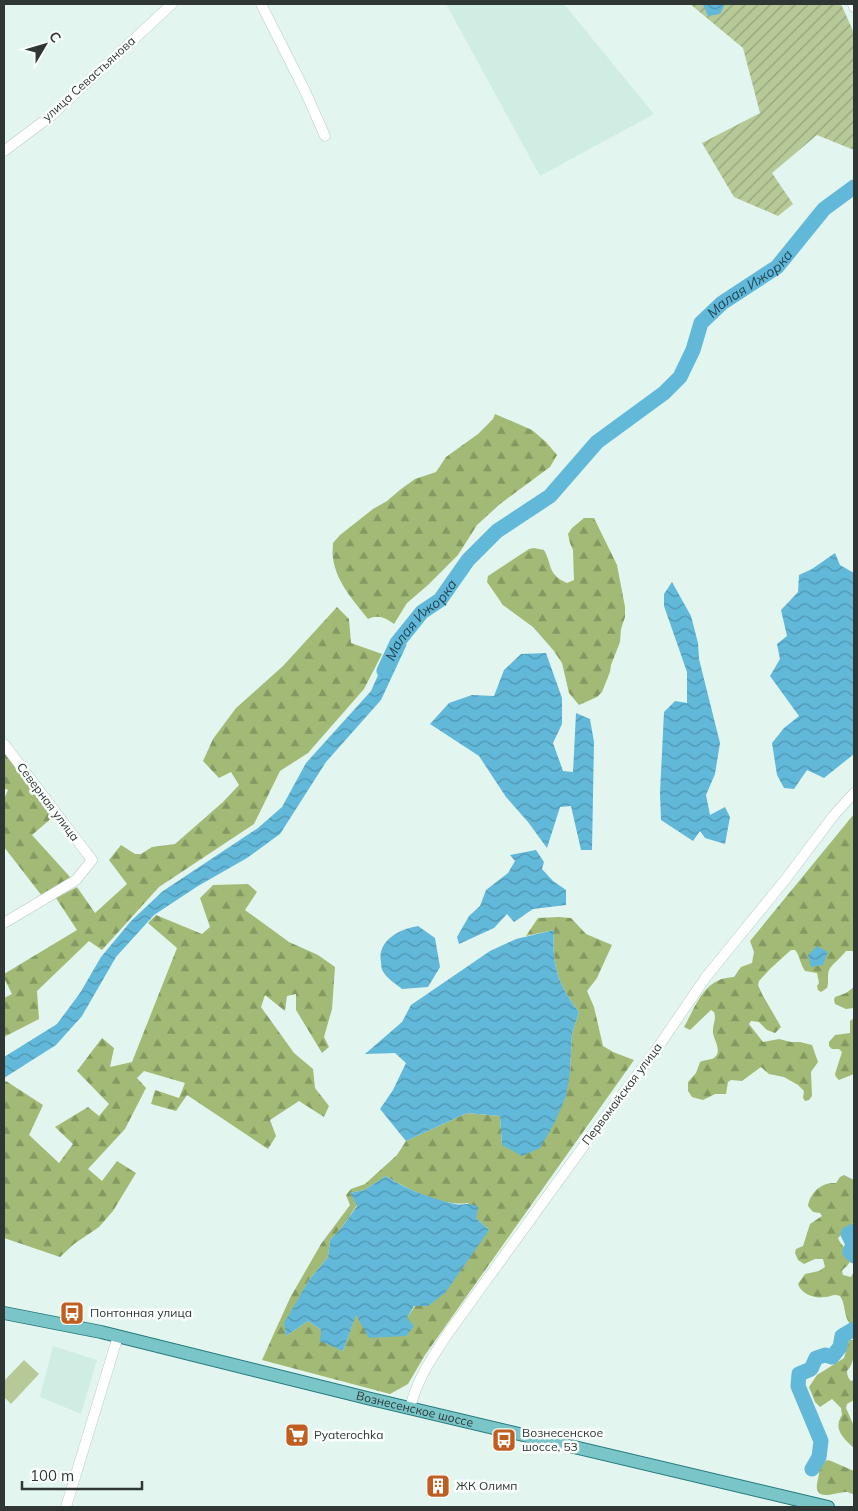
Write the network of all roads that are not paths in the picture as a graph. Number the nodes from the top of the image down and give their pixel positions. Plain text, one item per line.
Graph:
1 (172, 4) edge
2 (261, 4) edge
3 (325, 136) dead end
4 (4, 151) edge
5 (4, 744) edge
6 (854, 793) edge
7 (4, 923) edge
8 (4, 1313) edge
9 (118, 1336) junction
10 (410, 1408) junction
11 (66, 1507) edge
12 (828, 1507) edge

1 - 4 street, улица Севастьянова
2 - 3 street
5 - 7 street, Северная улица
6 - 10 street, Первомайская улица
8 - 9 main road, Вознесенское шоссе
9 - 10 main road, Вознесенское шоссе
9 - 11 street
10 - 12 main road, Вознесенское шоссе

